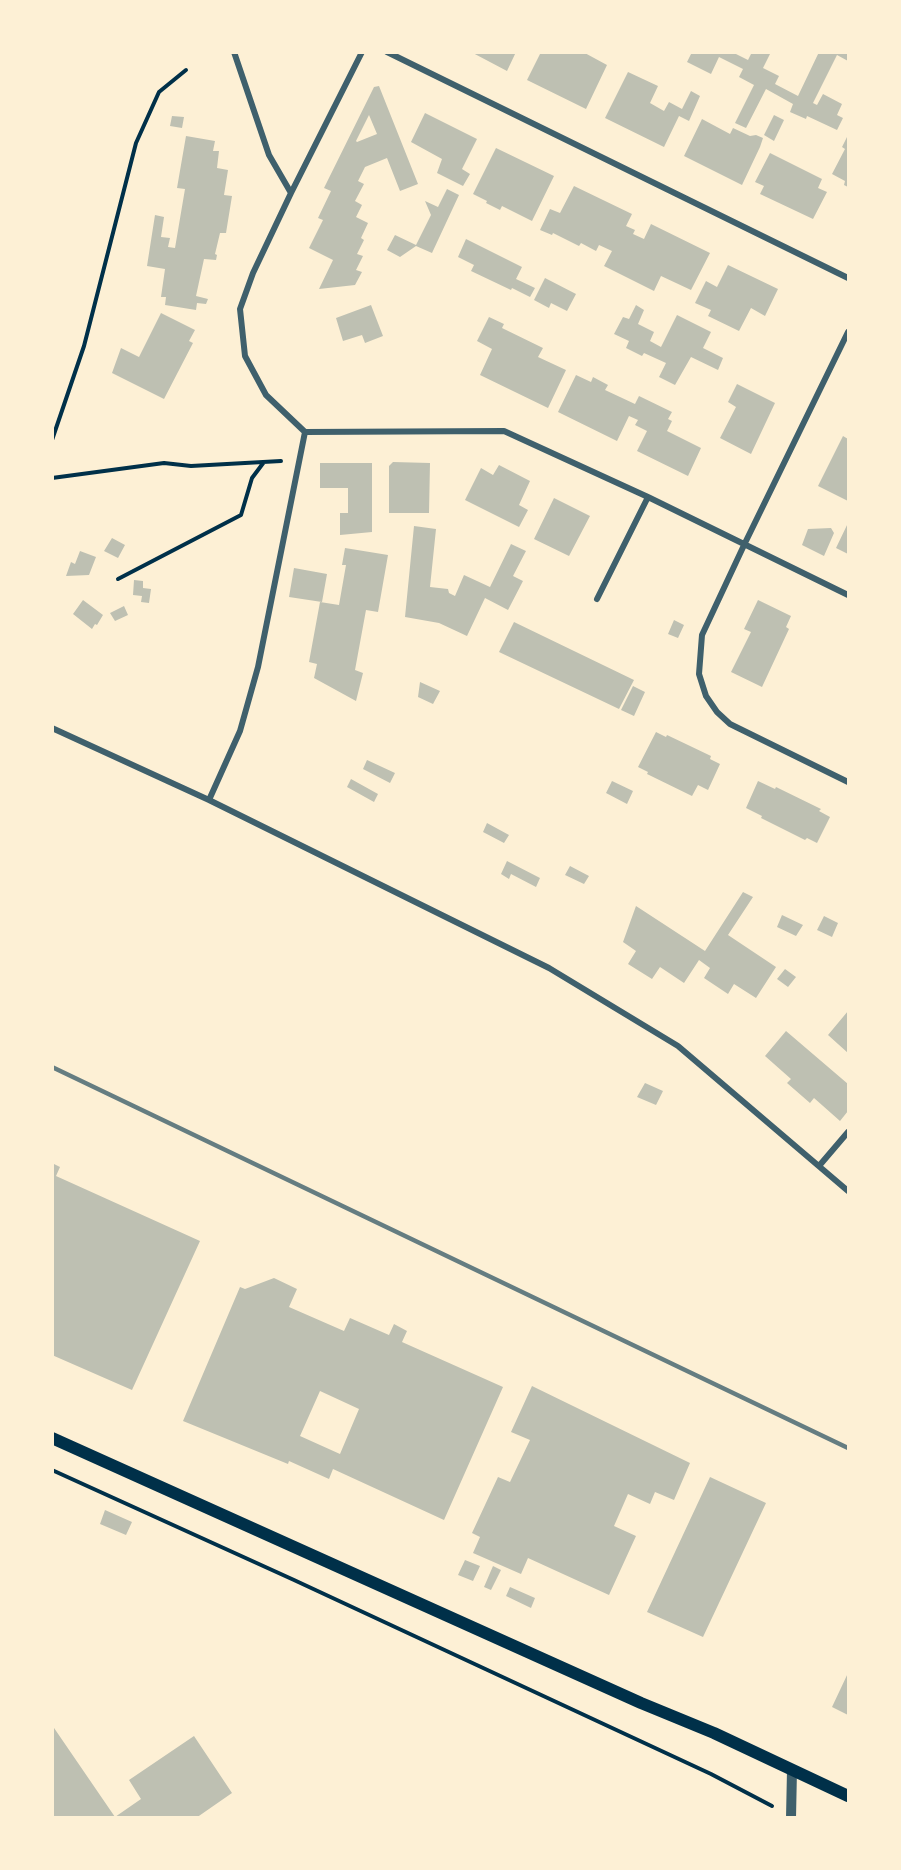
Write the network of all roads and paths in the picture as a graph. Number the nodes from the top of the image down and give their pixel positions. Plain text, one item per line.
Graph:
1 (234, 52) edge
2 (362, 52) edge
3 (387, 52) edge
4 (186, 70) dead end
5 (291, 192) junction
6 (849, 278) edge
7 (849, 332) edge
8 (305, 432) junction
9 (52, 440) edge
10 (300, 461) junction
11 (264, 462) junction
12 (52, 478) edge
13 (648, 497) junction
14 (745, 543) junction
15 (118, 579) dead end
16 (849, 594) edge
17 (597, 599) dead end
18 (52, 728) edge
19 (849, 782) edge
20 (208, 800) junction
21 (849, 1132) edge
22 (819, 1166) junction
23 (849, 1191) edge
24 (52, 1438) edge
25 (52, 1470) edge
26 (792, 1770) junction
27 (849, 1796) edge
28 (769, 1805) dead end
29 (791, 1818) edge

1 - 5 street
2 - 5 street
3 - 6 street
4 - 9 path
5 - 8 street
7 - 14 street
8 - 10 street
8 - 13 street
10 - 11 path
10 - 20 street
11 - 12 path
11 - 15 path
13 - 14 street
13 - 17 street
14 - 16 street
14 - 19 street
18 - 20 street
20 - 22 street
21 - 22 street
22 - 23 street
24 - 26 main road
25 - 28 path
26 - 27 main road
26 - 29 street

